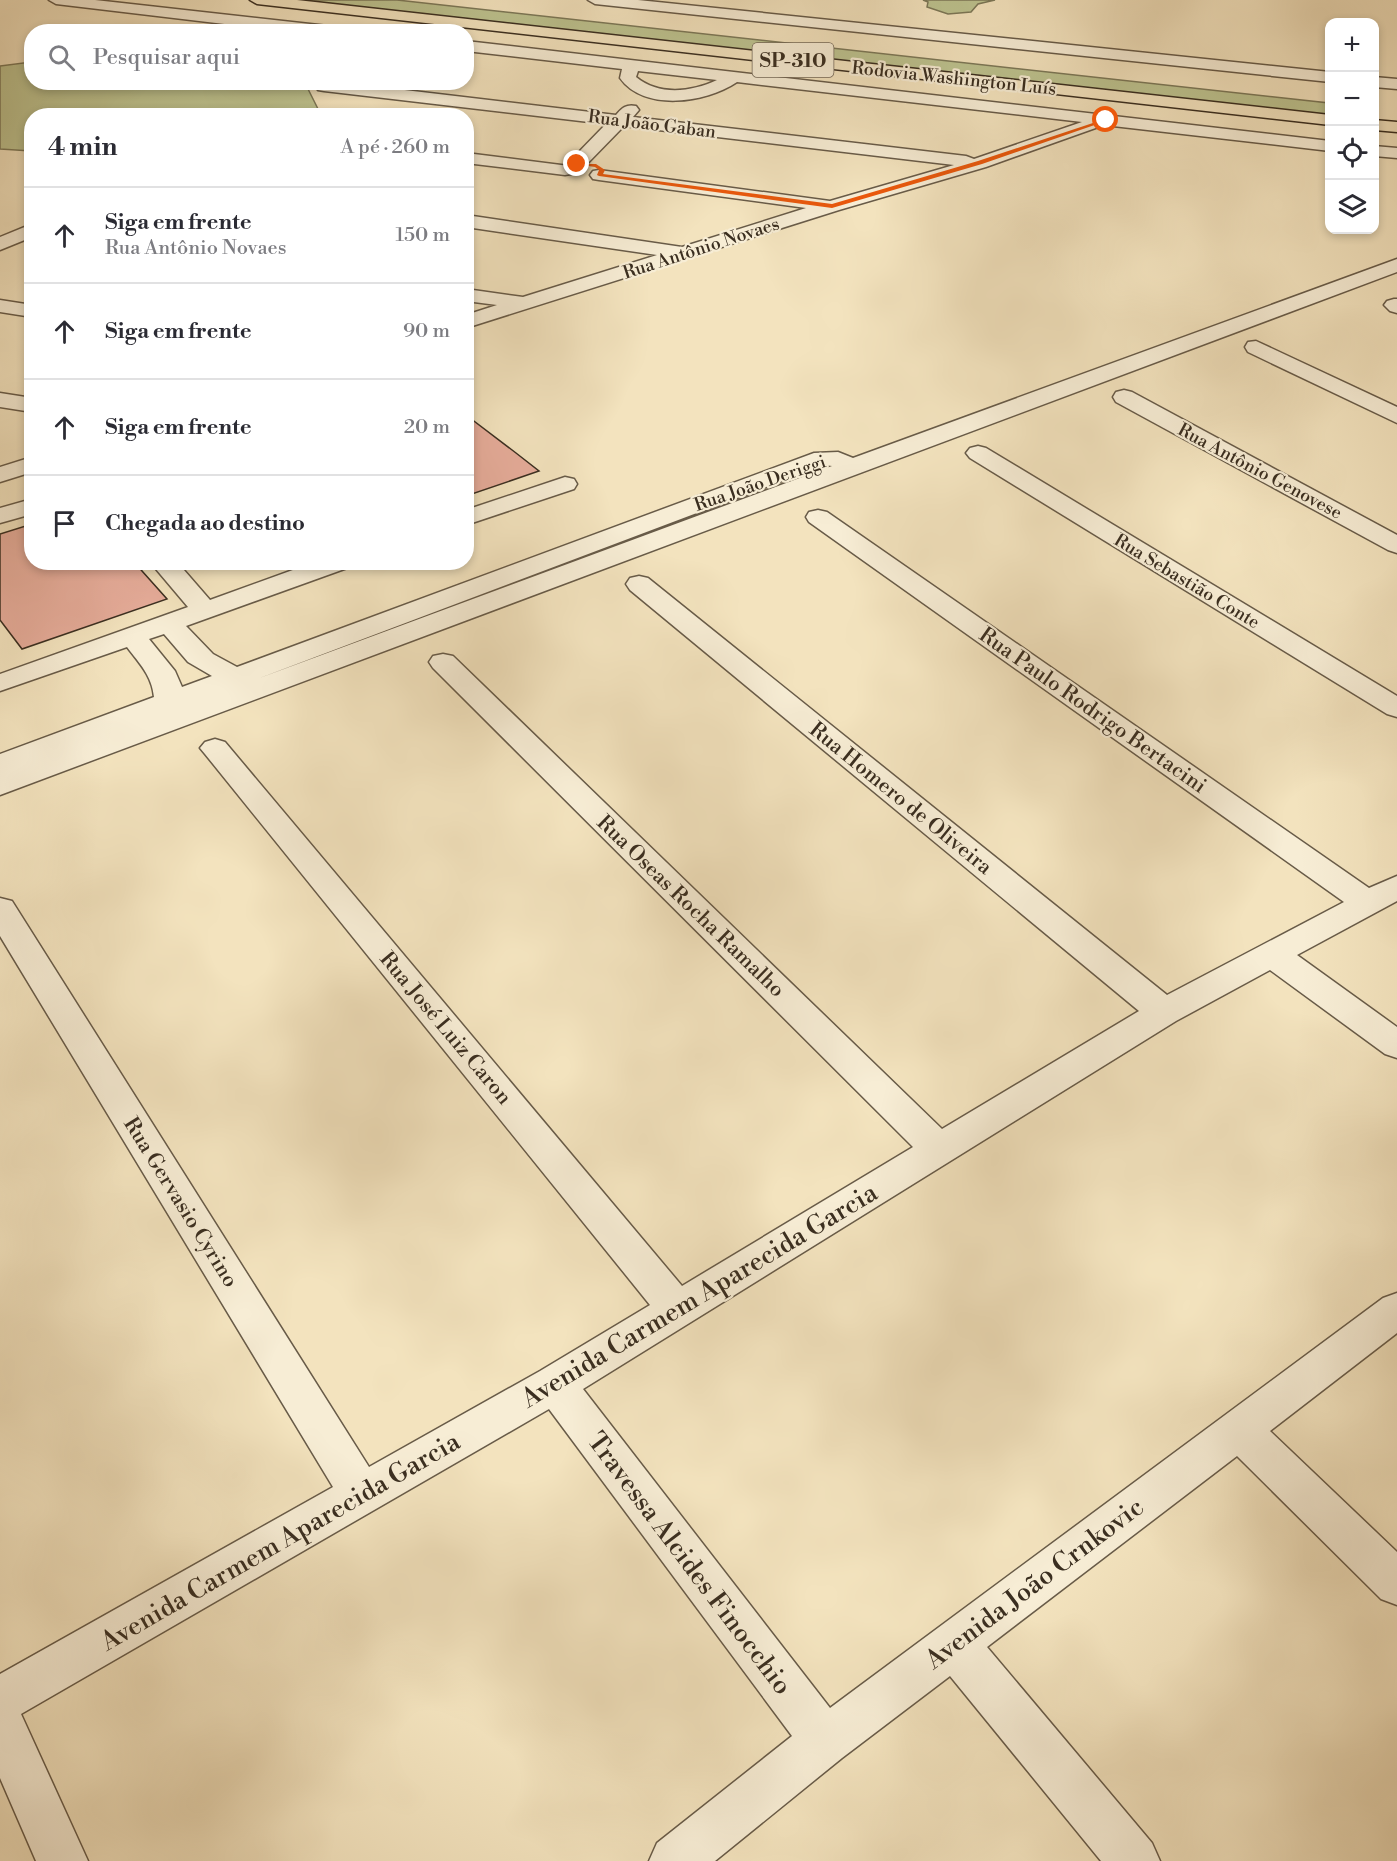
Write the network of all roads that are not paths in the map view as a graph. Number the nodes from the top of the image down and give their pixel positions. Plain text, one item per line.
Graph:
1 (56, 0) edge
2 (257, 0) edge
3 (595, 0) edge
4 (263, 24) edge
5 (471, 24) edge
6 (474, 24) edge
7 (474, 47) edge
8 (630, 64) junction
9 (737, 76) junction
10 (1325, 77) edge
11 (1379, 82) edge
12 (1397, 84) edge
13 (326, 90) edge
14 (365, 90) edge
15 (649, 93) junction
16 (670, 95) junction
17 (334, 106) dead end
18 (620, 120) junction
19 (1106, 120) junction
20 (1325, 120) edge
21 (642, 123) junction
22 (1379, 125) edge
23 (1397, 127) edge
24 (628, 138) dead end
25 (1325, 146) edge
26 (1379, 151) edge
27 (1397, 153) edge
28 (474, 159) edge
29 (980, 162) junction
30 (571, 167) junction
31 (832, 206) junction
32 (474, 222) edge
33 (24, 233) edge
34 (0, 244) edge
35 (686, 253) junction
36 (1397, 265) edge
37 (474, 296) edge
38 (528, 304) junction
39 (0, 306) edge
40 (24, 310) edge
41 (474, 320) edge
42 (1256, 347) dead end
43 (1124, 397) dead end
44 (0, 400) edge
45 (24, 404) edge
46 (1397, 416) edge
47 (978, 453) dead end
48 (24, 467) edge
49 (0, 475) edge
50 (565, 484) dead end
51 (24, 508) edge
52 (474, 515) edge
53 (0, 516) edge
54 (818, 517) dead end
55 (1397, 545) edge
56 (170, 570) edge
57 (318, 570) edge
58 (639, 584) dead end
59 (205, 610) junction
60 (169, 623) junction
61 (132, 636) junction
62 (442, 662) dead end
63 (0, 683) edge
64 (246, 684) junction
65 (1397, 708) edge
66 (173, 710) junction
67 (215, 748) dead end
68 (0, 765) edge
69 (0, 785) edge
70 (1382, 895) edge
71 (0, 909) edge
72 (1273, 955) junction
73 (1164, 1012) junction
74 (1397, 1045) edge
75 (938, 1149) junction
76 (677, 1309) junction
77 (1397, 1310) edge
78 (555, 1384) junction
79 (1239, 1429) junction
80 (362, 1495) junction
81 (1397, 1583) edge
82 (954, 1644) junction
83 (0, 1700) edge
84 (0, 1722) edge
85 (825, 1741) junction
86 (62, 1861) edge
87 (675, 1861) edge
88 (1134, 1861) edge

1 - 4 street
2 - 5 highway, Rodovia Washington Luís / SP-310
3 - 10 street
6 - 20 highway, Rodovia Washington Luís / SP-310
7 - 8 street
8 - 9 street
8 - 15 street
9 - 16 street
9 - 19 street
11 - 12 street
13 - 17 street
14 - 18 street, Rua João Gaban
15 - 16 street
15 - 18 street
16 - 21 street
18 - 21 street, Rua João Gaban
18 - 30 street
19 - 25 street
19 - 29 street, Rua Antônio Novaes
21 - 24 street
21 - 29 street, Rua João Gaban
22 - 23 highway
26 - 27 street
28 - 30 street
29 - 31 street, Rua Antônio Novaes
30 - 31 street
31 - 35 street, Rua Antônio Novaes
32 - 35 street
33 - 34 street
35 - 38 street, Rua Antônio Novaes
36 - 64 street, Rua João Deriggi
37 - 38 street
38 - 41 street, Rua Antônio Novaes
39 - 40 street
42 - 46 street
43 - 55 street, Rua Antônio Genovese
44 - 45 street
47 - 65 street, Rua Sebastião Conte
48 - 49 street
50 - 52 street
51 - 53 street
54 - 70 street, Rua Paulo Rodrigo Bertacini
56 - 59 street
57 - 59 street
58 - 73 street, Rua Homero de Oliveira
59 - 60 street
60 - 61 street
60 - 64 street
61 - 63 street
61 - 66 street
62 - 75 street, Rua Oseas Rocha Ramalho
64 - 66 street, Rua João Deriggi
66 - 68 street, Rua João Deriggi
66 - 69 street, Rua João Deriggi
67 - 76 street, Rua José Luiz Caron
70 - 72 street, Avenida Carmem Aparecida Garcia
71 - 80 street, Rua Gervasio Cyrino
72 - 73 street, Avenida Carmem Aparecida Garcia
72 - 74 street
73 - 75 street, Avenida Carmem Aparecida Garcia
75 - 76 street, Avenida Carmem Aparecida Garcia
76 - 78 street, Avenida Carmem Aparecida Garcia
77 - 79 street, Avenida João Crnkovic
78 - 80 street, Avenida Carmem Aparecida Garcia
78 - 85 street, Travessa Alcides Finocchio
79 - 81 street
79 - 82 street, Avenida João Crnkovic
80 - 83 street, Avenida Carmem Aparecida Garcia
82 - 85 street, Avenida João Crnkovic
82 - 88 street
84 - 86 street
85 - 87 street, Avenida João Crnkovic

